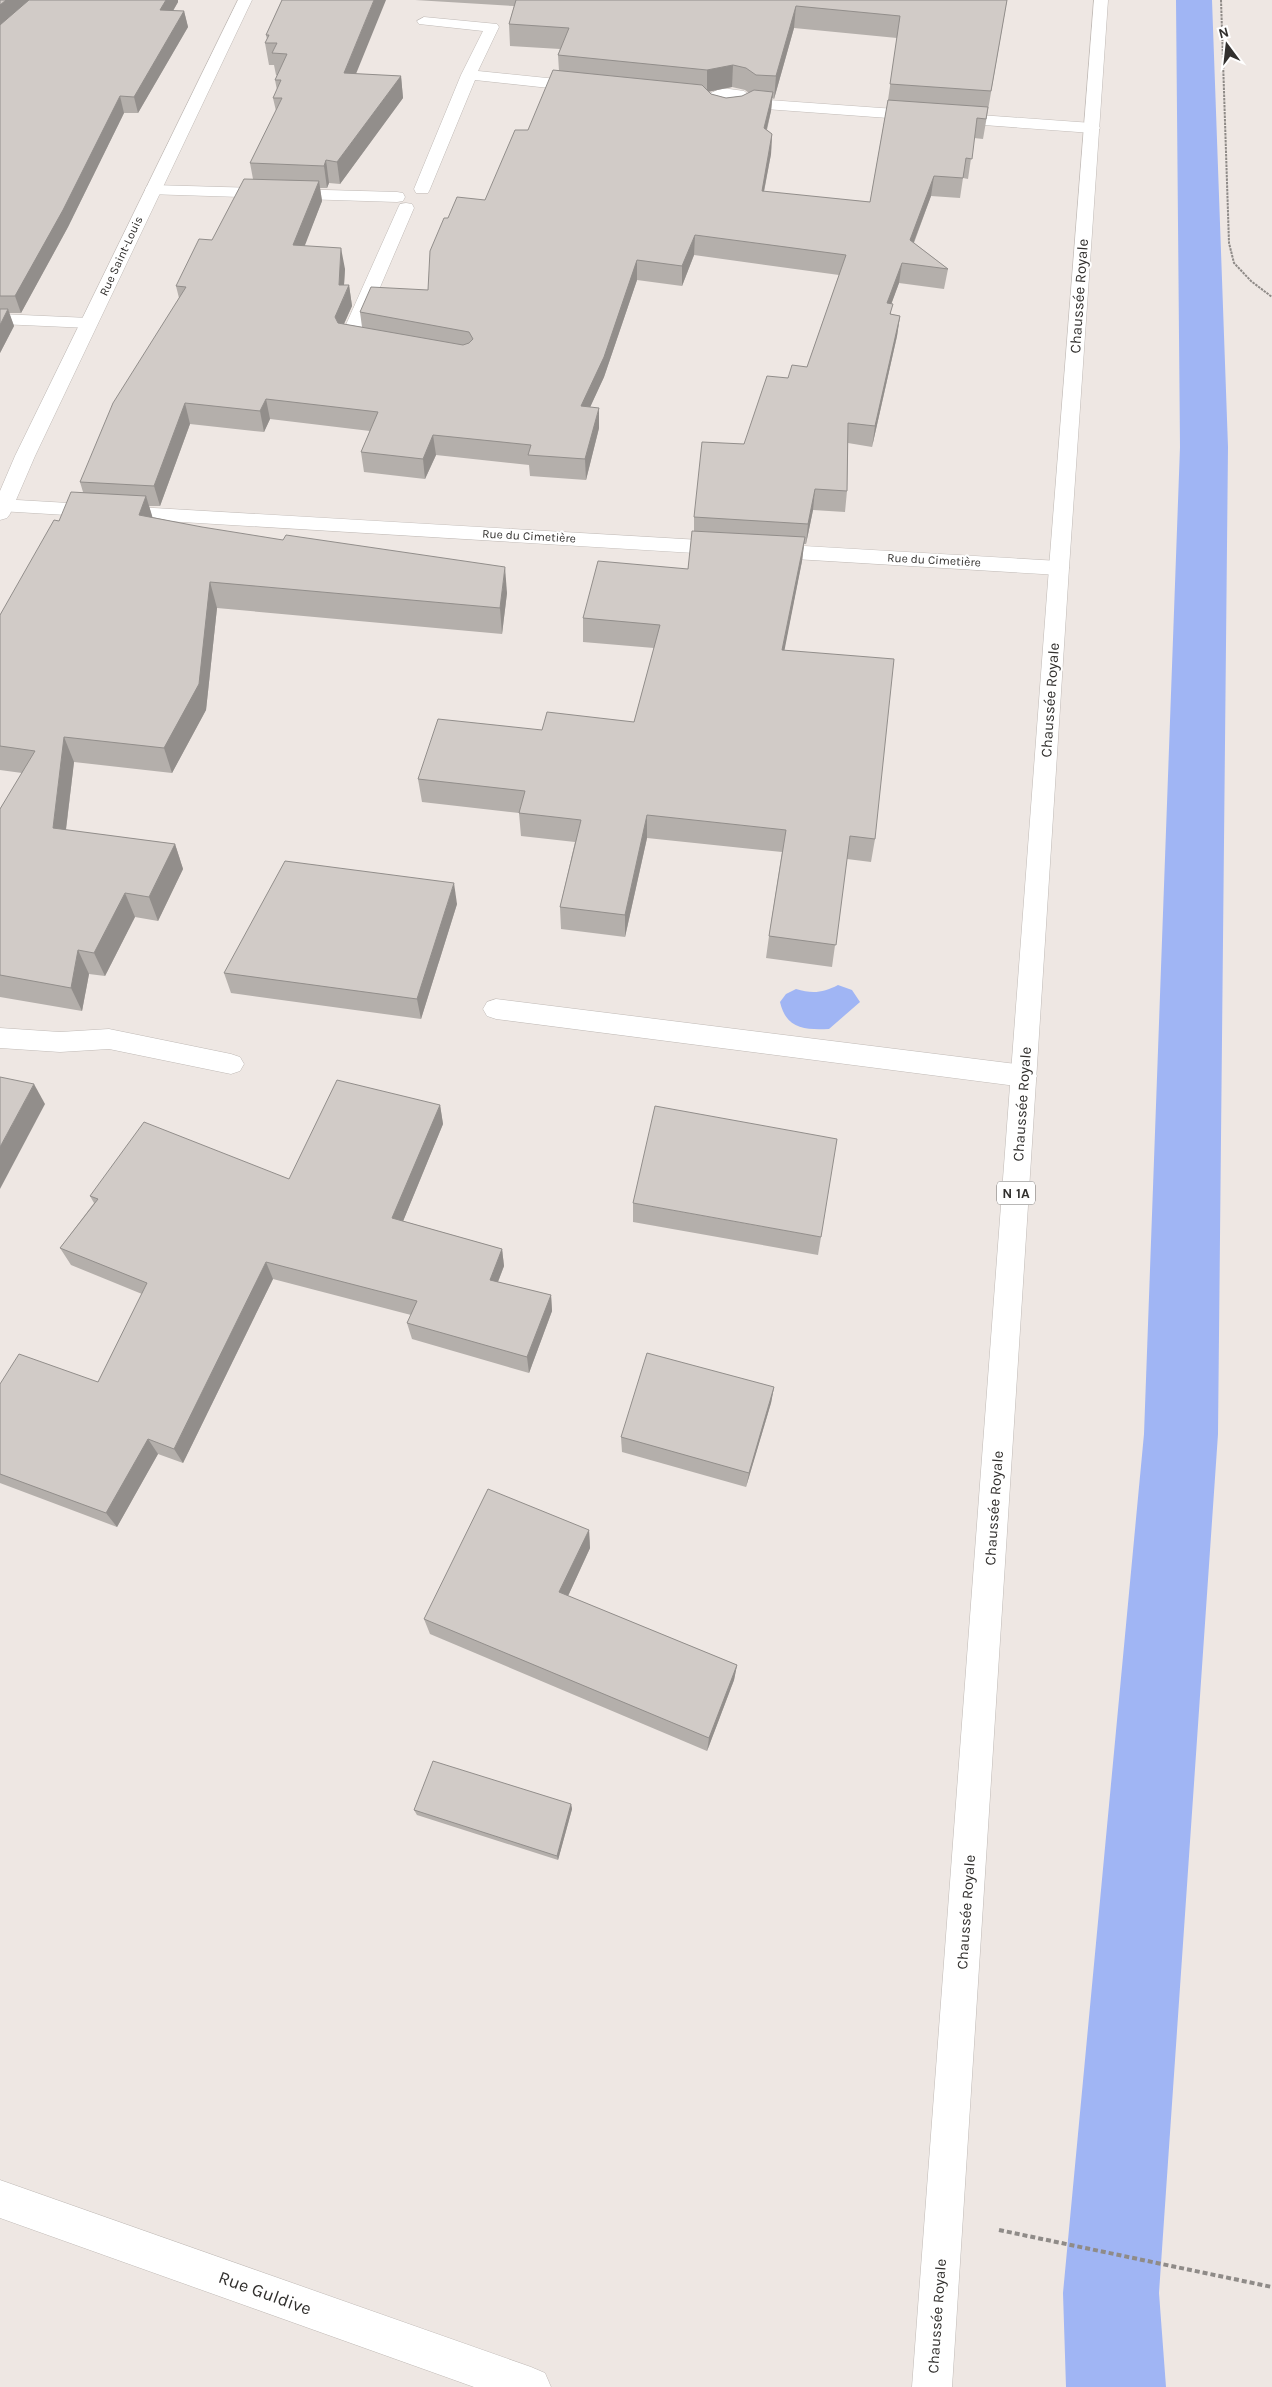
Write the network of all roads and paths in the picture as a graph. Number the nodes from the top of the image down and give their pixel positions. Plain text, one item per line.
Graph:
1 (245, 0) edge
2 (1102, 0) edge
3 (1221, 0) edge
4 (424, 20) dead end
5 (469, 75) junction
6 (603, 88) edge
7 (690, 97) edge
8 (1092, 128) junction
9 (153, 190) junction
10 (402, 203) junction
11 (1272, 297) edge
12 (0, 319) edge
13 (89, 323) junction
14 (387, 344) edge
15 (1, 508) edge
16 (1059, 568) junction
17 (496, 1009) dead end
18 (0, 1038) edge
19 (231, 1064) dead end
20 (1024, 1076) junction
21 (0, 2199) edge
22 (1016, 2234) dead end
23 (1272, 2287) edge
24 (531, 2387) edge
25 (932, 2387) edge

1 - 9 street, Rue Saint-Louis
2 - 8 street, Chaussée Royale / N 1A
3 - 11 path
4 - 5 street
5 - 6 street
5 - 10 street
7 - 8 street
8 - 16 street, Chaussée Royale / N 1A
9 - 10 street
9 - 13 street, Rue Saint-Louis
10 - 14 street
12 - 13 street
13 - 15 street, Rue Saint-Louis
15 - 16 street, Rue du Cimetière
16 - 20 street, Chaussée Royale / N 1A
17 - 20 street
18 - 19 street
20 - 25 street, Chaussée Royale / N 1A
21 - 24 street, Rue Guldive
22 - 23 path

